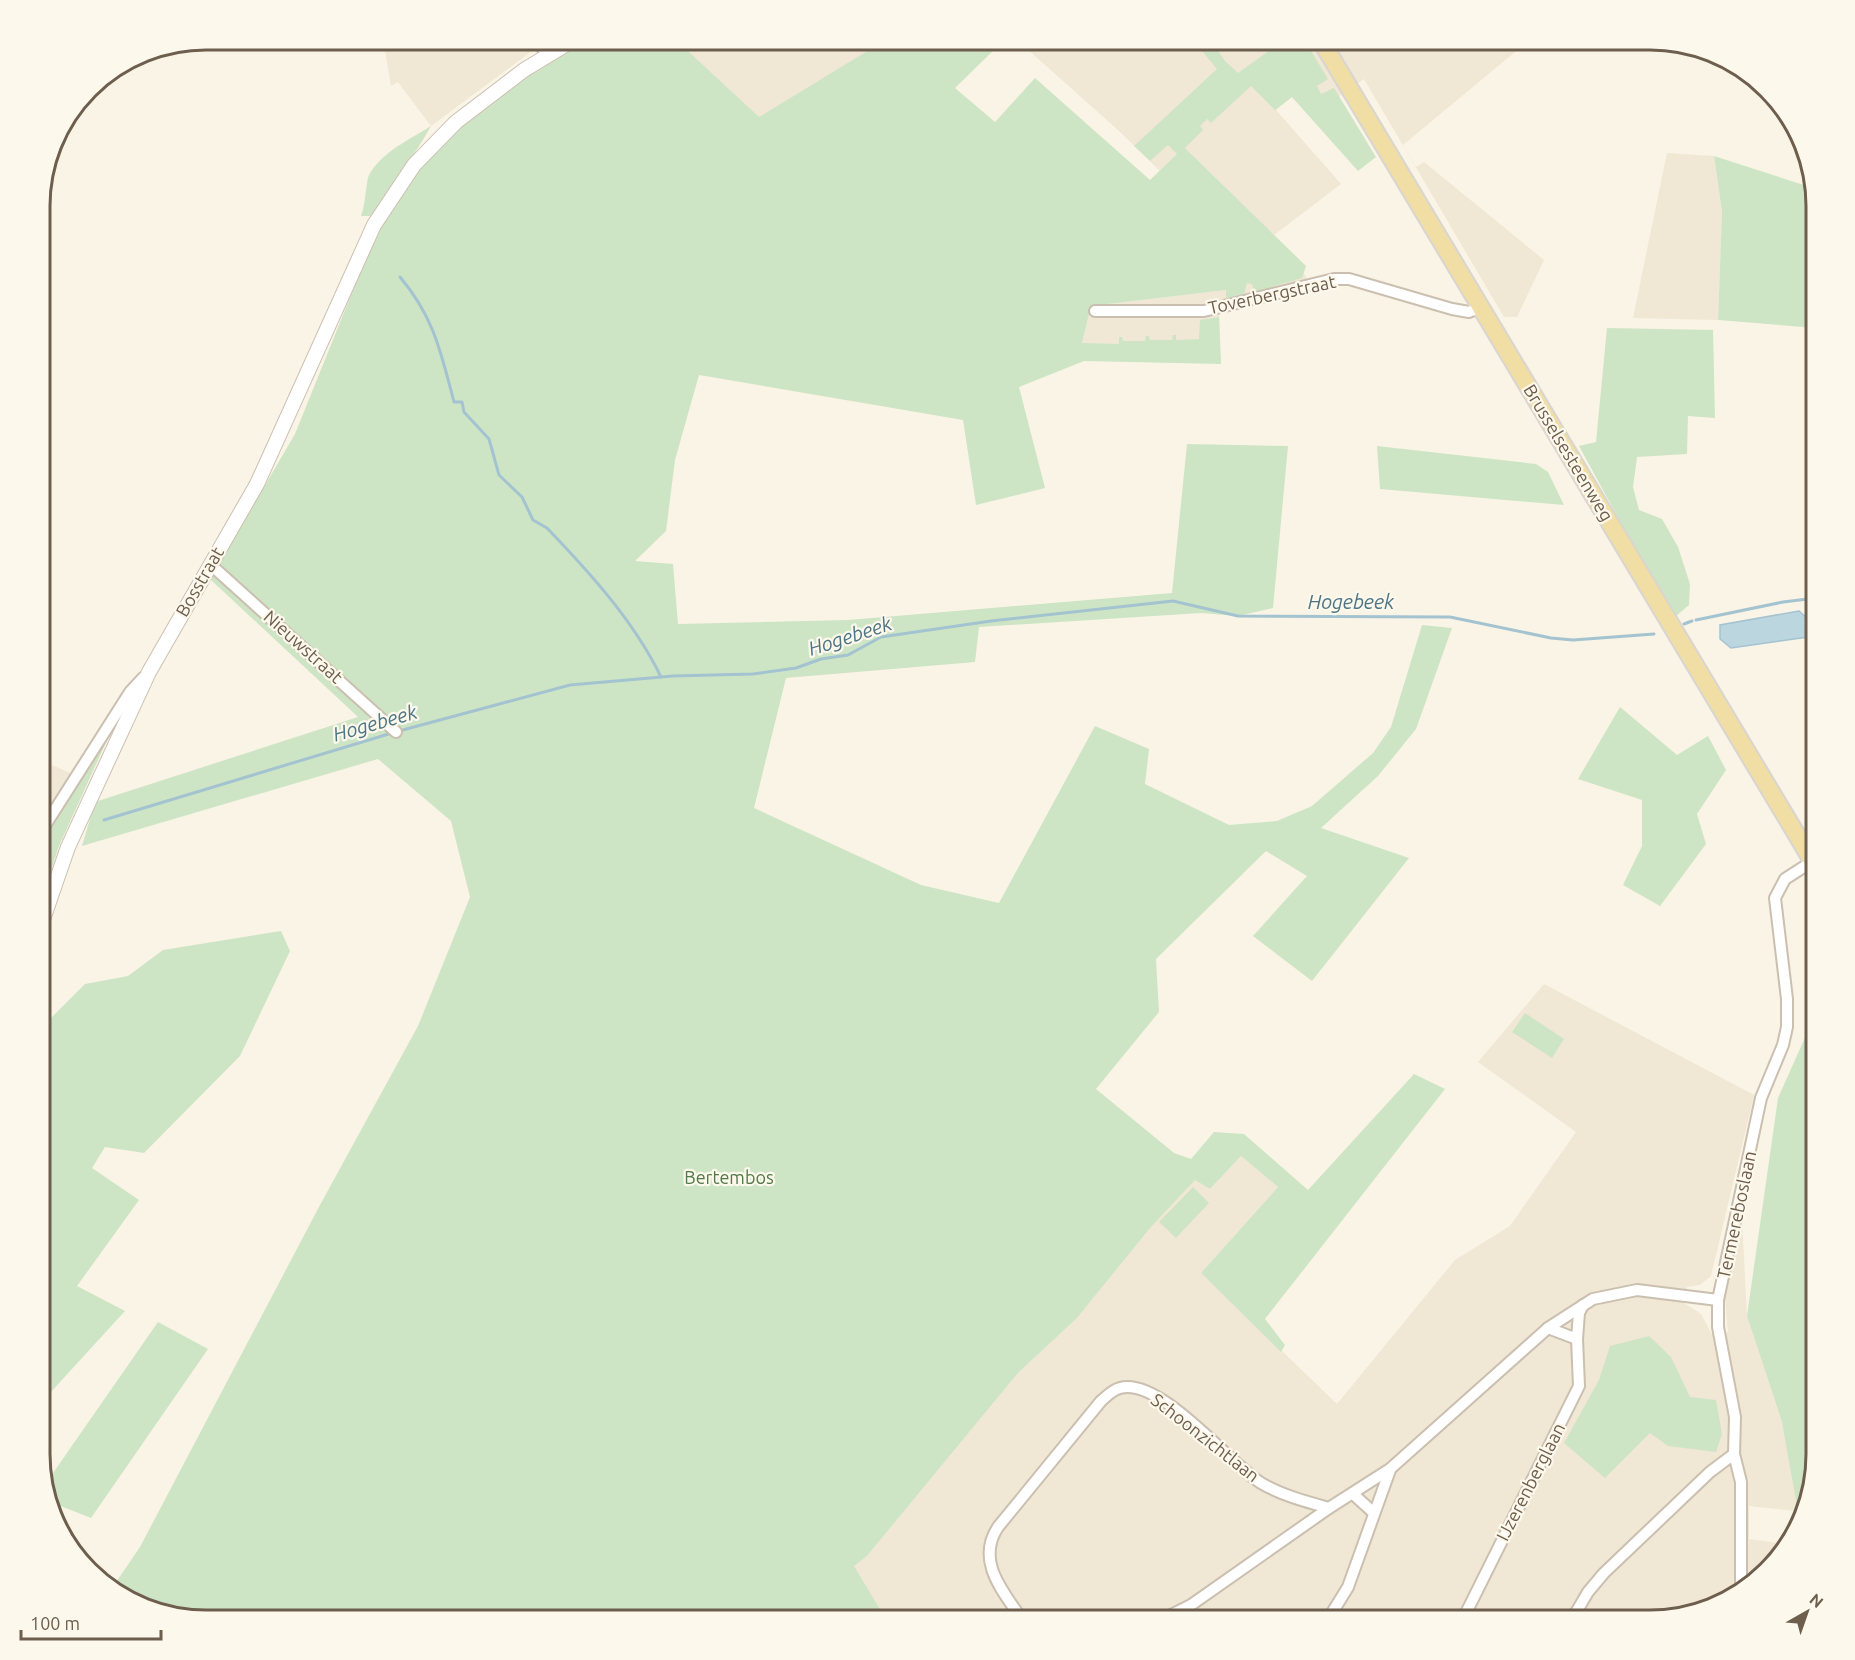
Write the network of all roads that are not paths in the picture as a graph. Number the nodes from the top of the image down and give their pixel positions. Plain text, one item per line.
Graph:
1 (543, 49) edge
2 (557, 49) edge
3 (1326, 49) edge
4 (548, 54) junction
5 (1481, 307) junction
6 (1095, 311) dead end
7 (210, 564) junction
8 (149, 672) junction
9 (396, 732) dead end
10 (50, 818) edge
11 (1806, 848) edge
12 (1806, 867) edge
13 (50, 899) edge
14 (1718, 1300) junction
15 (1583, 1305) junction
16 (1548, 1328) junction
17 (1577, 1339) junction
18 (1734, 1454) junction
19 (1390, 1469) junction
20 (1353, 1494) junction
21 (1329, 1508) junction
22 (1374, 1513) junction
23 (1741, 1580) edge
24 (1016, 1610) edge
25 (1181, 1610) edge
26 (1334, 1610) edge
27 (1467, 1610) edge
28 (1577, 1610) edge

1 - 4 street
2 - 4 street, Bosstraat
3 - 5 main road, Brusselsesteenweg
4 - 7 street, Bosstraat
5 - 6 street, Toverbergstraat
5 - 11 main road, Brusselsesteenweg
7 - 8 street, Bosstraat
7 - 9 street, Nieuwstraat
8 - 10 street
8 - 13 street, Bosstraat
12 - 14 street, Termereboslaan
14 - 15 street
14 - 18 street, Termereboslaan
15 - 16 street
15 - 17 street, IJzerenberglaan
16 - 17 street
16 - 19 street
17 - 27 street, IJzerenberglaan
18 - 23 street, Termereboslaan
18 - 28 street
19 - 20 street
19 - 22 street
20 - 21 street
20 - 22 street
21 - 24 street, Schoonzichtlaan
21 - 25 street
22 - 26 street

